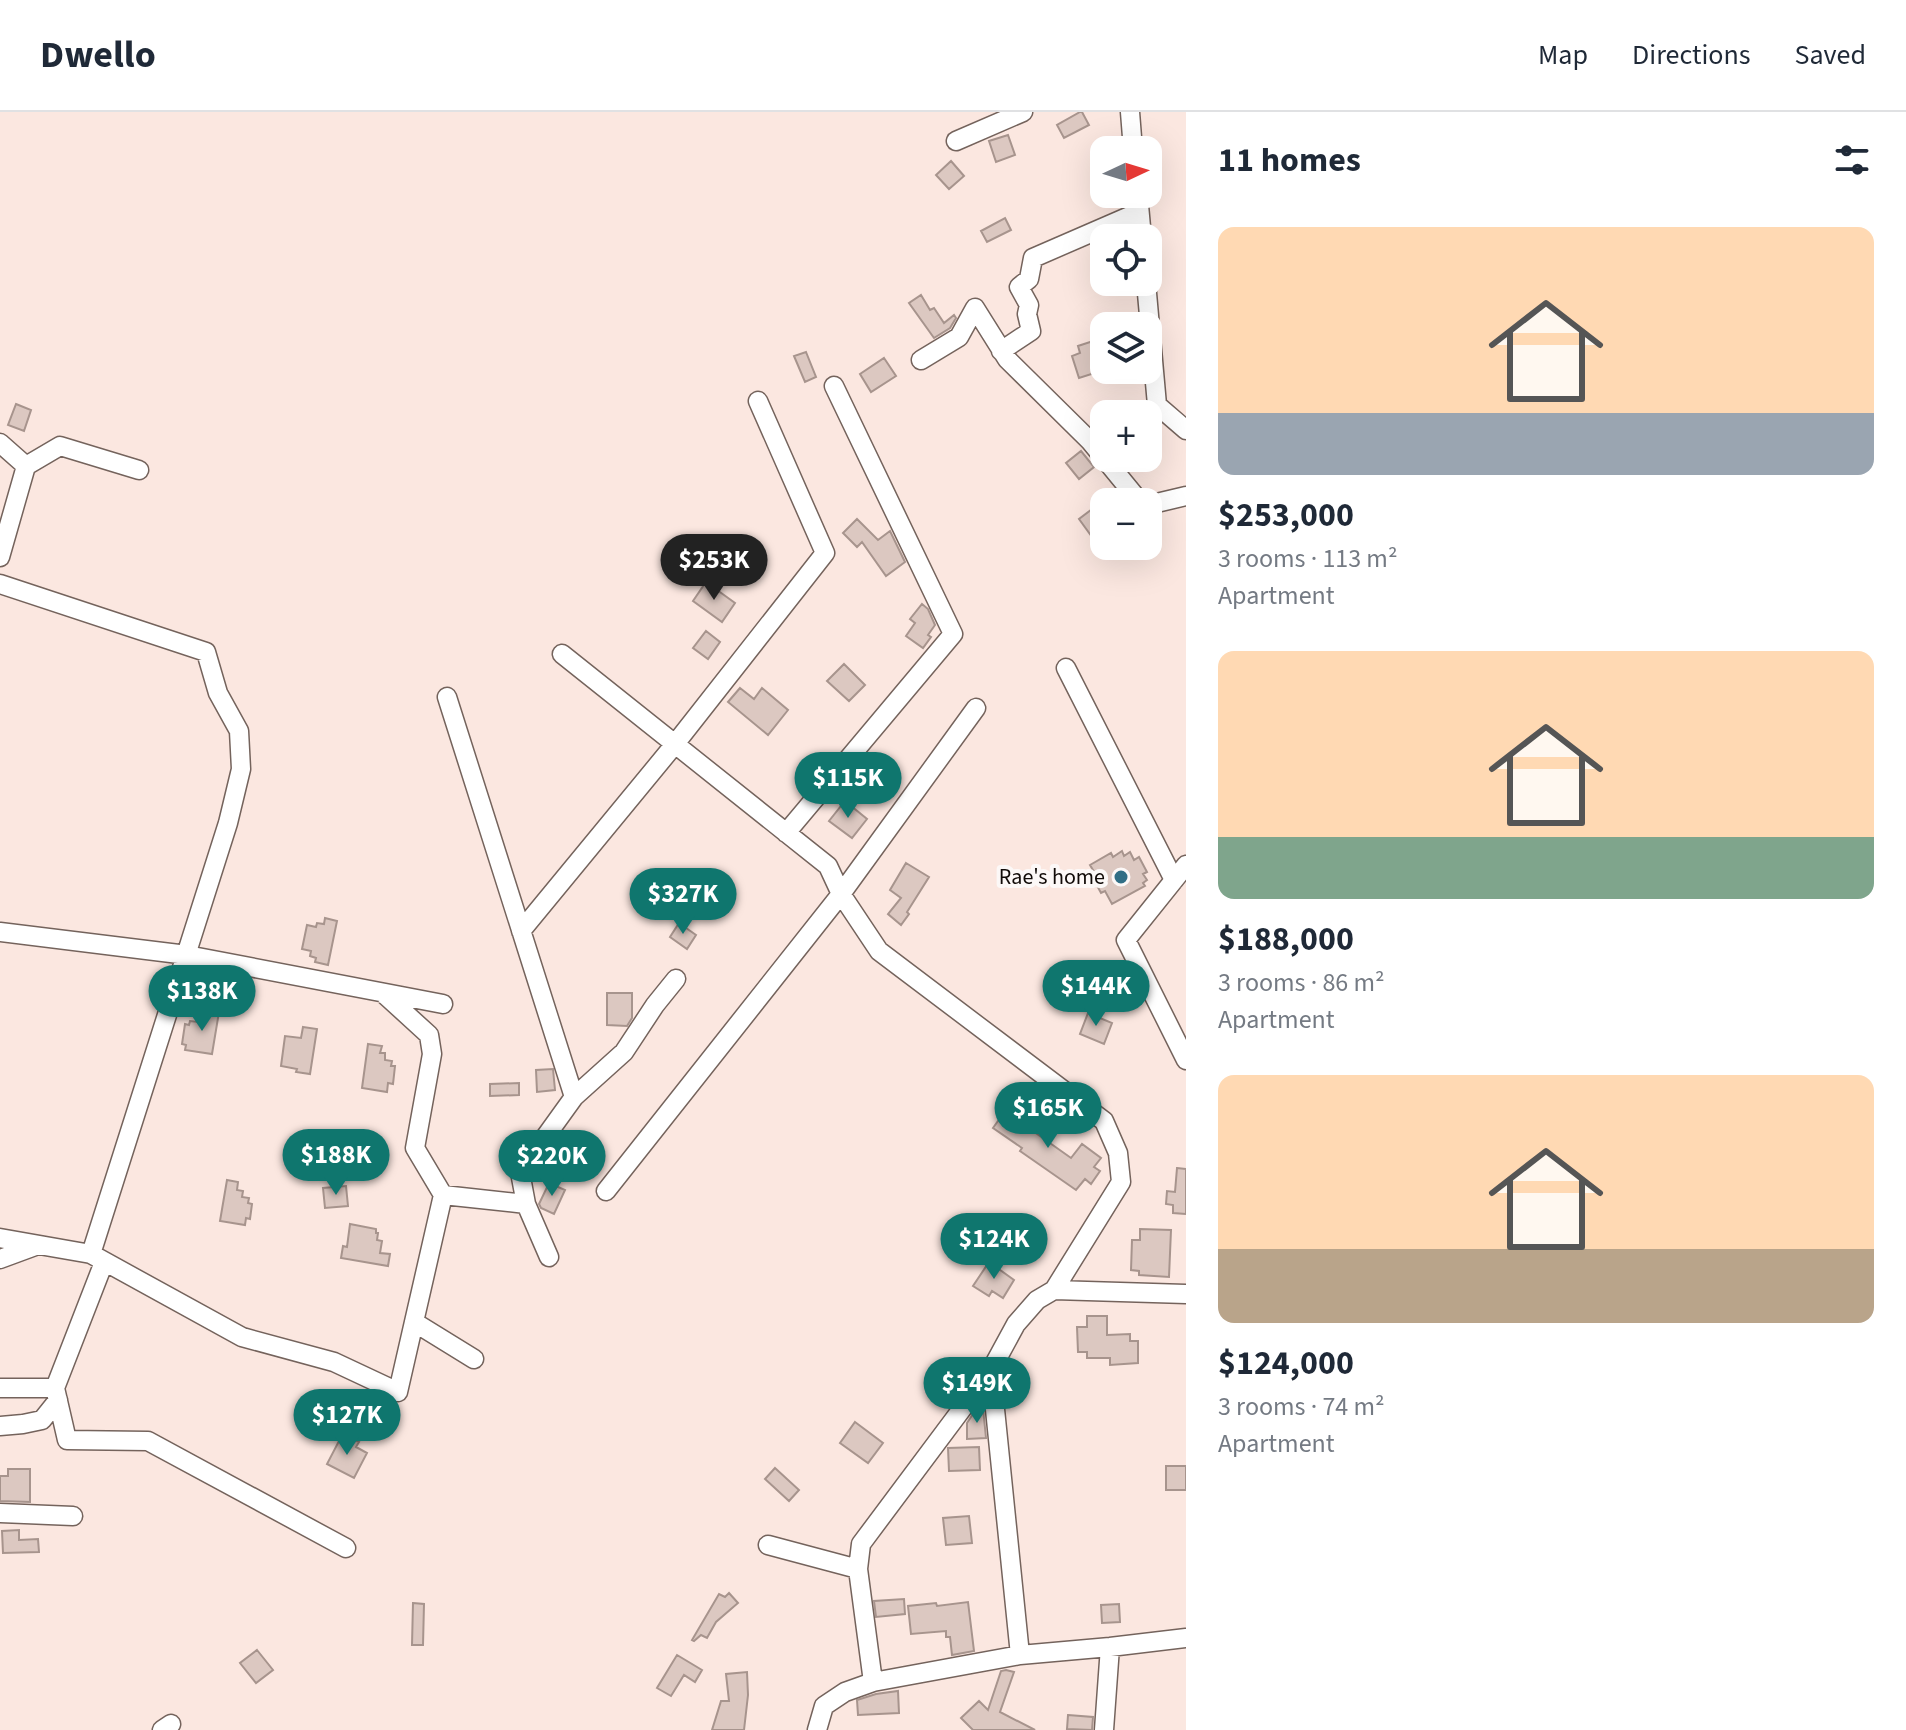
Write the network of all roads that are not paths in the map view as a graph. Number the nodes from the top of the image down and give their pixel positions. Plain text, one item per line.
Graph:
1 (1023, 112) edge
2 (1130, 112) edge
3 (1132, 136) edge
4 (956, 141) dead end
5 (1128, 208) edge
6 (1147, 296) edge
7 (1001, 351) junction
8 (921, 360) dead end
9 (834, 386) dead end
10 (758, 401) dead end
11 (1186, 430) edge
12 (0, 443) edge
13 (26, 466) junction
14 (139, 470) dead end
15 (1128, 488) edge
16 (1186, 496) edge
17 (1162, 502) edge
18 (0, 557) edge
19 (0, 584) edge
20 (562, 654) dead end
21 (1066, 668) dead end
22 (447, 697) dead end
23 (976, 708) dead end
24 (675, 744) junction
25 (786, 833) junction
26 (1180, 872) edge
27 (841, 894) junction
28 (521, 931) junction
29 (0, 932) edge
30 (187, 955) junction
31 (676, 979) dead end
32 (383, 993) junction
33 (443, 1004) dead end
34 (1186, 1060) edge
35 (574, 1097) junction
36 (606, 1191) dead end
37 (443, 1195) junction
38 (526, 1204) junction
39 (0, 1238) edge
40 (38, 1245) junction
41 (549, 1257) dead end
42 (97, 1258) junction
43 (0, 1259) edge
44 (1054, 1290) junction
45 (1186, 1294) edge
46 (414, 1322) junction
47 (474, 1359) dead end
48 (991, 1370) junction
49 (0, 1388) edge
50 (57, 1394) junction
51 (0, 1426) edge
52 (0, 1513) edge
53 (68, 1516) dead end
54 (768, 1545) dead end
55 (346, 1548) dead end
56 (858, 1569) junction
57 (1186, 1638) edge
58 (1110, 1647) junction
59 (1020, 1655) junction
60 (873, 1682) junction
61 (817, 1730) edge
62 (1104, 1730) edge

1 - 4 street
2 - 3 street
5 - 7 street
6 - 11 street
7 - 8 street
7 - 15 street
9 - 25 street
10 - 24 street
12 - 13 street
13 - 14 street
13 - 18 street
16 - 17 street
19 - 30 street
20 - 24 street
21 - 26 street
22 - 28 street
23 - 27 street
24 - 25 street
24 - 28 street
25 - 27 street
26 - 34 street
27 - 36 street
27 - 44 street
28 - 35 street
29 - 30 street
30 - 32 street
30 - 42 street
31 - 35 street
32 - 33 street
32 - 37 street
35 - 38 street
37 - 38 street
37 - 46 street
38 - 41 street
39 - 40 street
40 - 42 street
40 - 43 street
42 - 46 street
42 - 50 street
44 - 45 street
44 - 48 street
46 - 47 street
48 - 56 street
48 - 59 street
49 - 50 street
50 - 51 street
50 - 55 street
52 - 53 street
54 - 56 street
56 - 60 street
57 - 58 street
58 - 59 street
58 - 62 street
59 - 60 street
60 - 61 street

